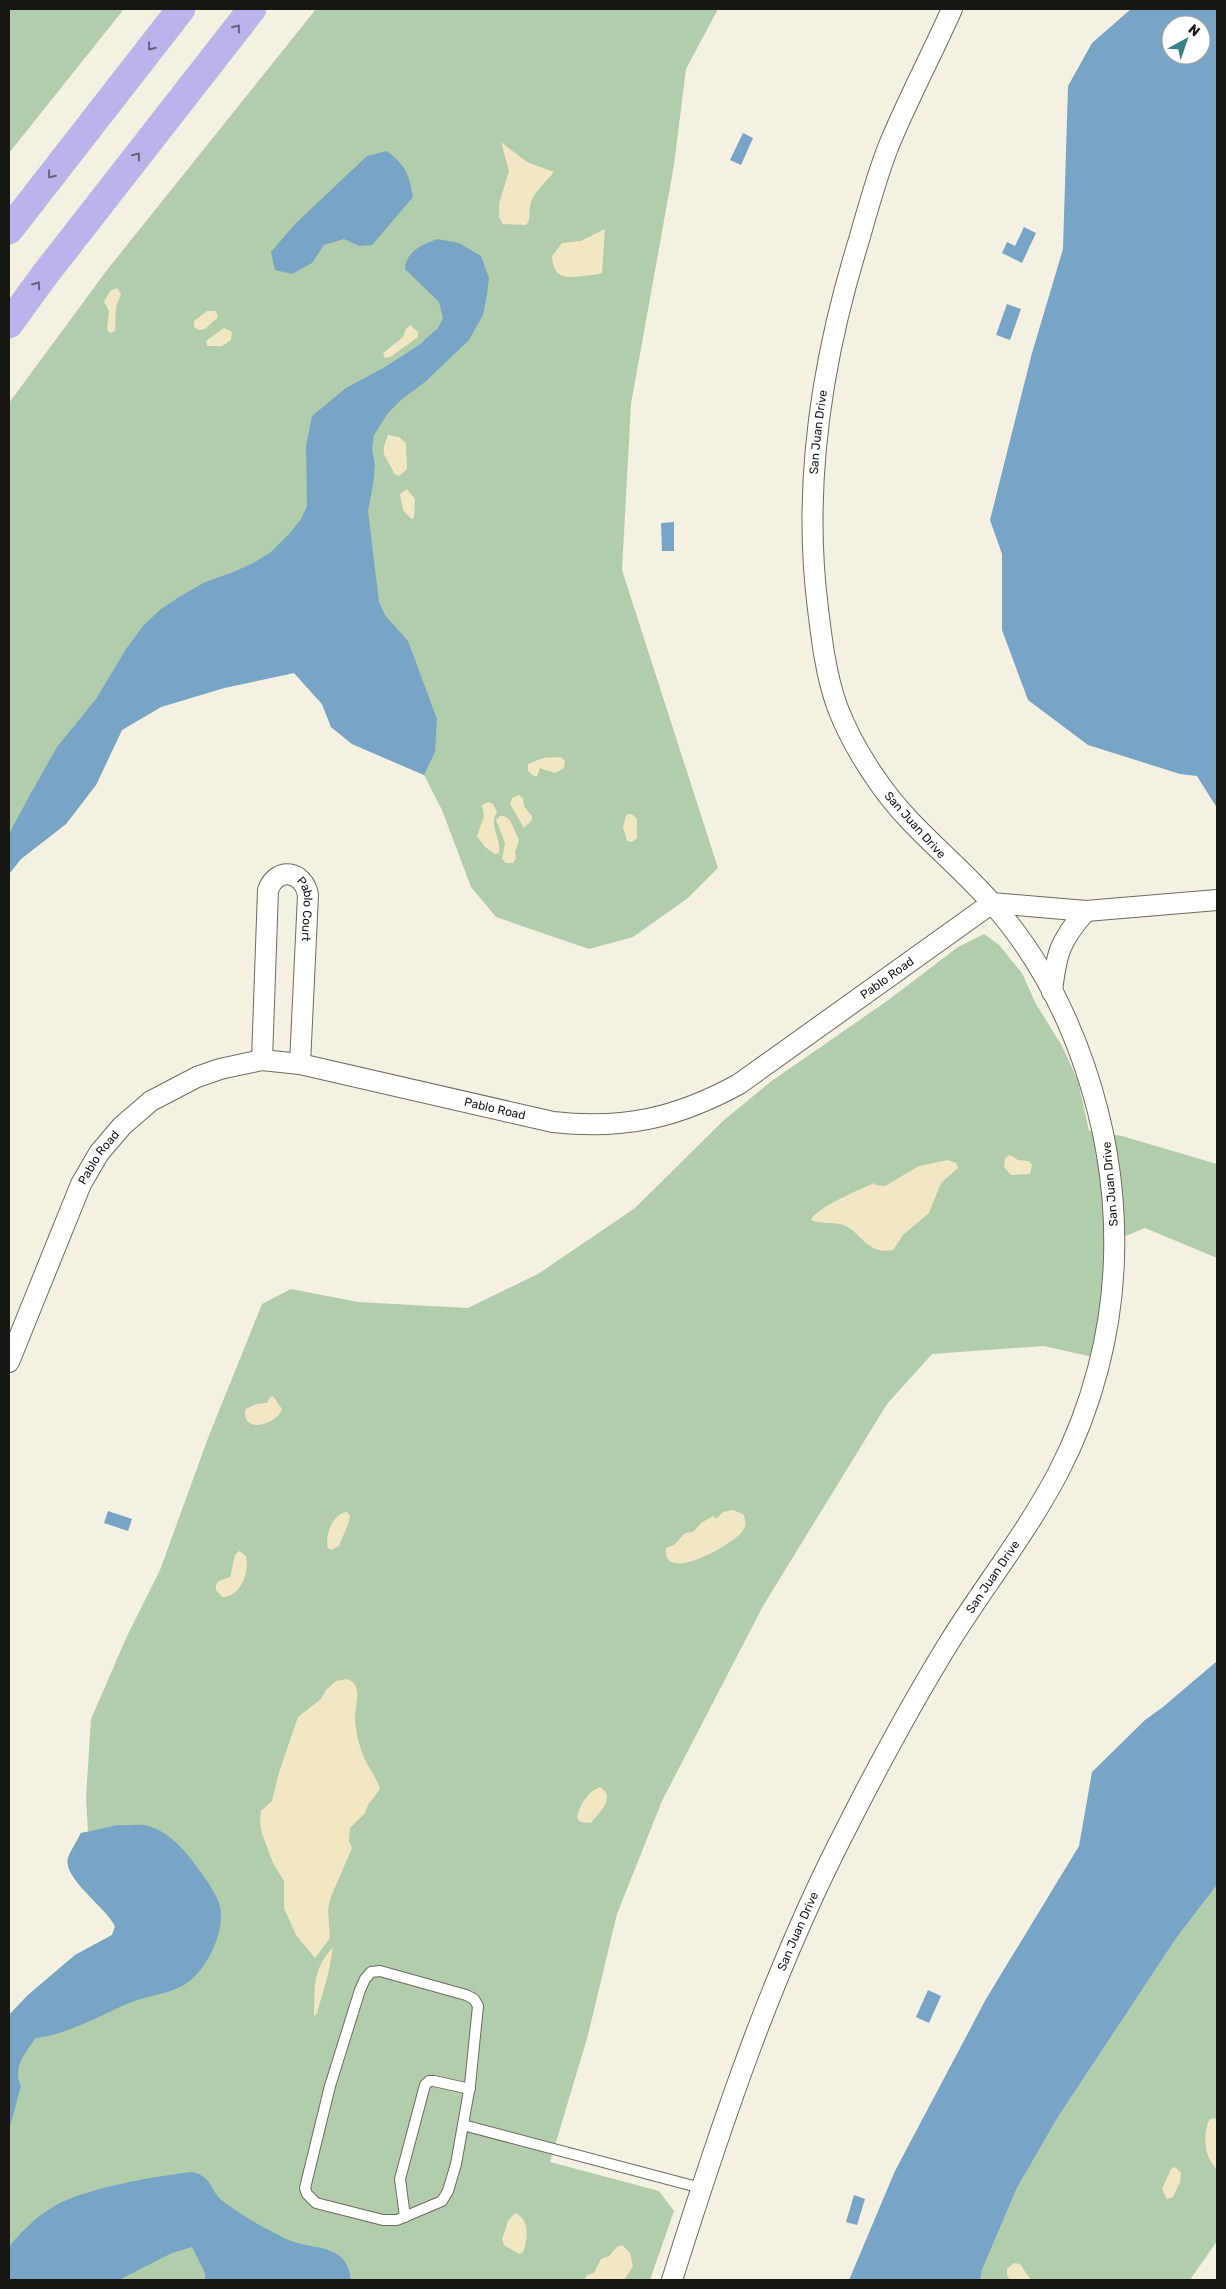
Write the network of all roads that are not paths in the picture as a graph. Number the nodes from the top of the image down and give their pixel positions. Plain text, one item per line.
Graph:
1 (181, 9) edge
2 (252, 9) edge
3 (952, 9) edge
4 (9, 230) edge
5 (9, 324) edge
6 (1217, 900) edge
7 (992, 903) junction
8 (1086, 911) junction
9 (1052, 992) junction
10 (262, 1060) junction
11 (300, 1064) junction
12 (9, 1362) edge
13 (470, 2089) junction
14 (463, 2126) junction
15 (701, 2188) junction
16 (405, 2217) junction
17 (672, 2280) edge

1 -> 4 main road
5 -> 2 main road
3 - 7 street, San Juan Drive
6 - 8 street
7 - 8 street
7 - 9 street, San Juan Drive
7 - 11 street, Pablo Road
8 - 9 street
9 - 15 street, San Juan Drive
10 - 11 street, Pablo Road
10 - 11 street, Pablo Court
10 - 12 street, Pablo Road
13 - 14 lane
13 - 16 lane
13 - 16 lane
14 - 15 lane
14 - 16 lane
15 - 17 street, San Juan Drive

